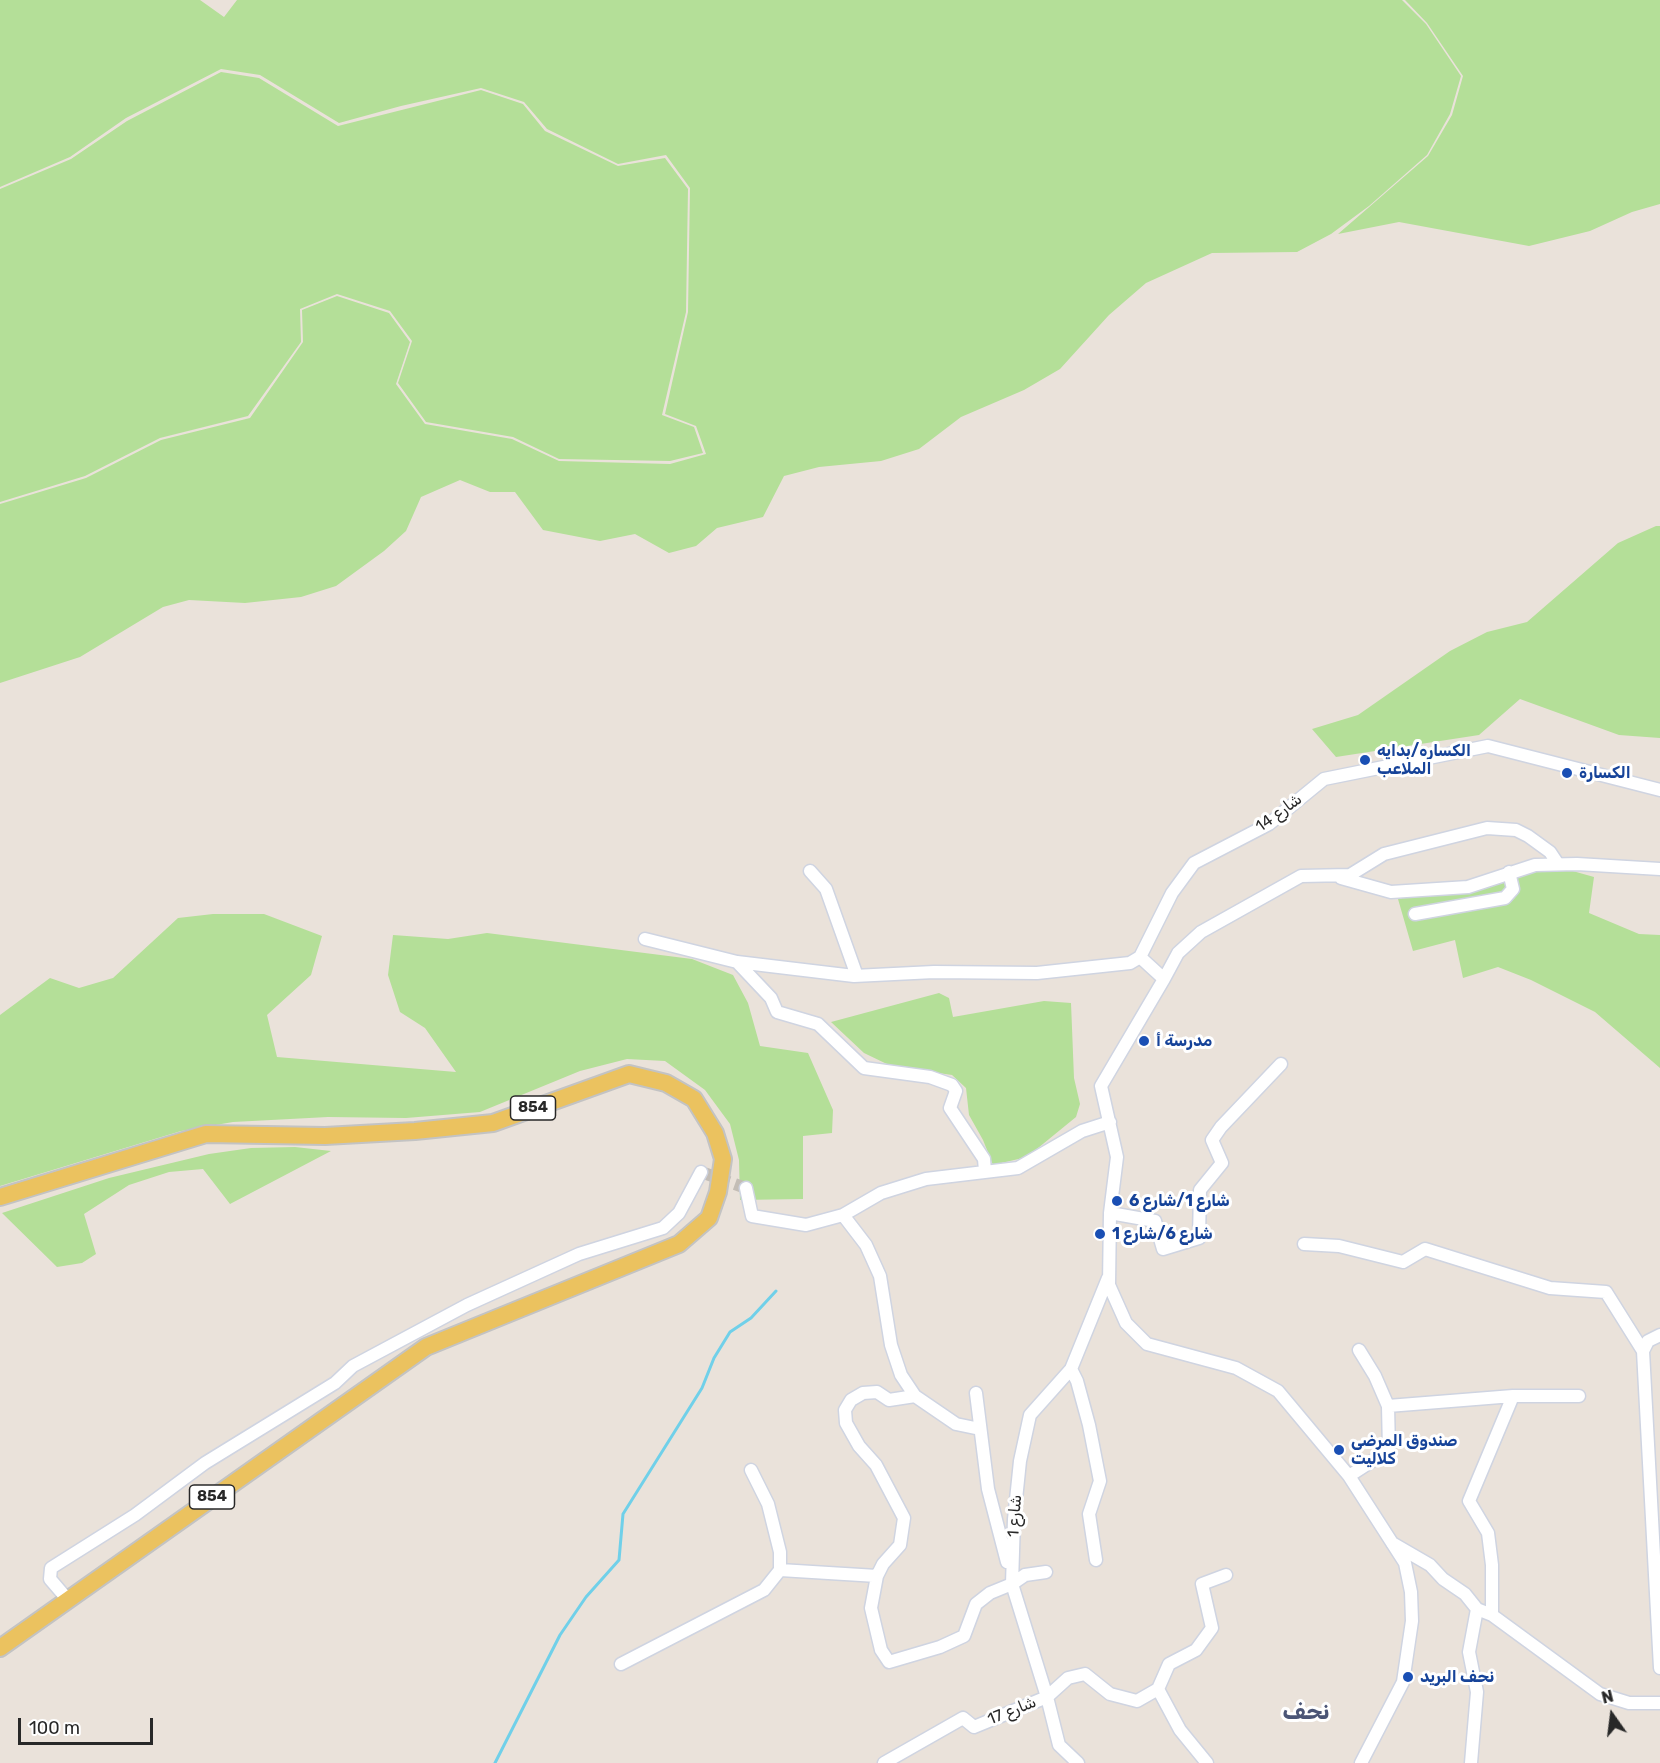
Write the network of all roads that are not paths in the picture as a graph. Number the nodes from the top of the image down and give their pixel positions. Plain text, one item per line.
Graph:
1 (1660, 790) edge
2 (1558, 864) junction
3 (1660, 869) edge
4 (810, 871) dead end
5 (1509, 872) junction
6 (1335, 876) junction
7 (1415, 914) dead end
8 (645, 939) dead end
9 (1140, 957) junction
10 (737, 962) junction
11 (857, 976) junction
12 (1164, 979) junction
13 (1281, 1064) dead end
14 (1110, 1122) junction
15 (985, 1171) junction
16 (702, 1172) dead end
17 (746, 1188) dead end
18 (0, 1197) edge
19 (1110, 1213) junction
20 (843, 1215) junction
21 (1304, 1244) dead end
22 (1108, 1278) junction
23 (1660, 1335) edge
24 (1359, 1350) dead end
25 (1643, 1351) junction
26 (1071, 1369) junction
27 (976, 1393) dead end
28 (915, 1396) junction
29 (1513, 1396) junction
30 (1580, 1396) dead end
31 (1388, 1406) junction
32 (980, 1429) junction
33 (751, 1470) dead end
34 (1349, 1476) junction
35 (1392, 1543) junction
36 (1096, 1560) dead end
37 (780, 1570) junction
38 (1046, 1572) dead end
39 (1226, 1575) dead end
40 (877, 1576) junction
41 (1012, 1580) junction
42 (68, 1600) junction
43 (1478, 1608) junction
44 (1492, 1615) junction
45 (0, 1648) edge
46 (621, 1664) dead end
47 (1660, 1668) edge
48 (1158, 1689) junction
49 (1047, 1697) junction
50 (1660, 1703) edge
51 (884, 1763) edge
52 (1078, 1763) edge
53 (1207, 1763) edge
54 (1361, 1763) edge
55 (1471, 1763) edge

1 - 9 street, شارع 14
2 - 3 street
2 - 5 street
2 - 6 street
4 - 11 street
5 - 6 street
5 - 7 street
6 - 12 street
8 - 10 street
9 - 11 street
9 - 12 street
10 - 11 street
10 - 15 street
12 - 14 street
13 - 19 street
14 - 15 street
14 - 19 street
15 - 20 street
16 - 42 street
17 - 20 street
18 - 42 main road, 854
19 - 22 street
20 - 28 street
21 - 25 street
22 - 26 street, شارع 1
22 - 34 street
23 - 25 street
24 - 31 street
25 - 47 street
26 - 36 street
26 - 41 street, شارع 1
27 - 32 street
28 - 32 street
28 - 40 street
29 - 30 street
29 - 31 street
29 - 44 street
31 - 34 street
32 - 41 street
33 - 37 street
34 - 35 street
35 - 43 street
35 - 54 street
37 - 40 street
37 - 46 street
38 - 41 street
39 - 48 street
40 - 41 street
41 - 49 street, شارع 1
42 - 45 main road, 854
43 - 44 street
43 - 55 street
44 - 50 street
48 - 49 street
48 - 53 street
49 - 51 street, شارع 17
49 - 52 street, شارع 1

